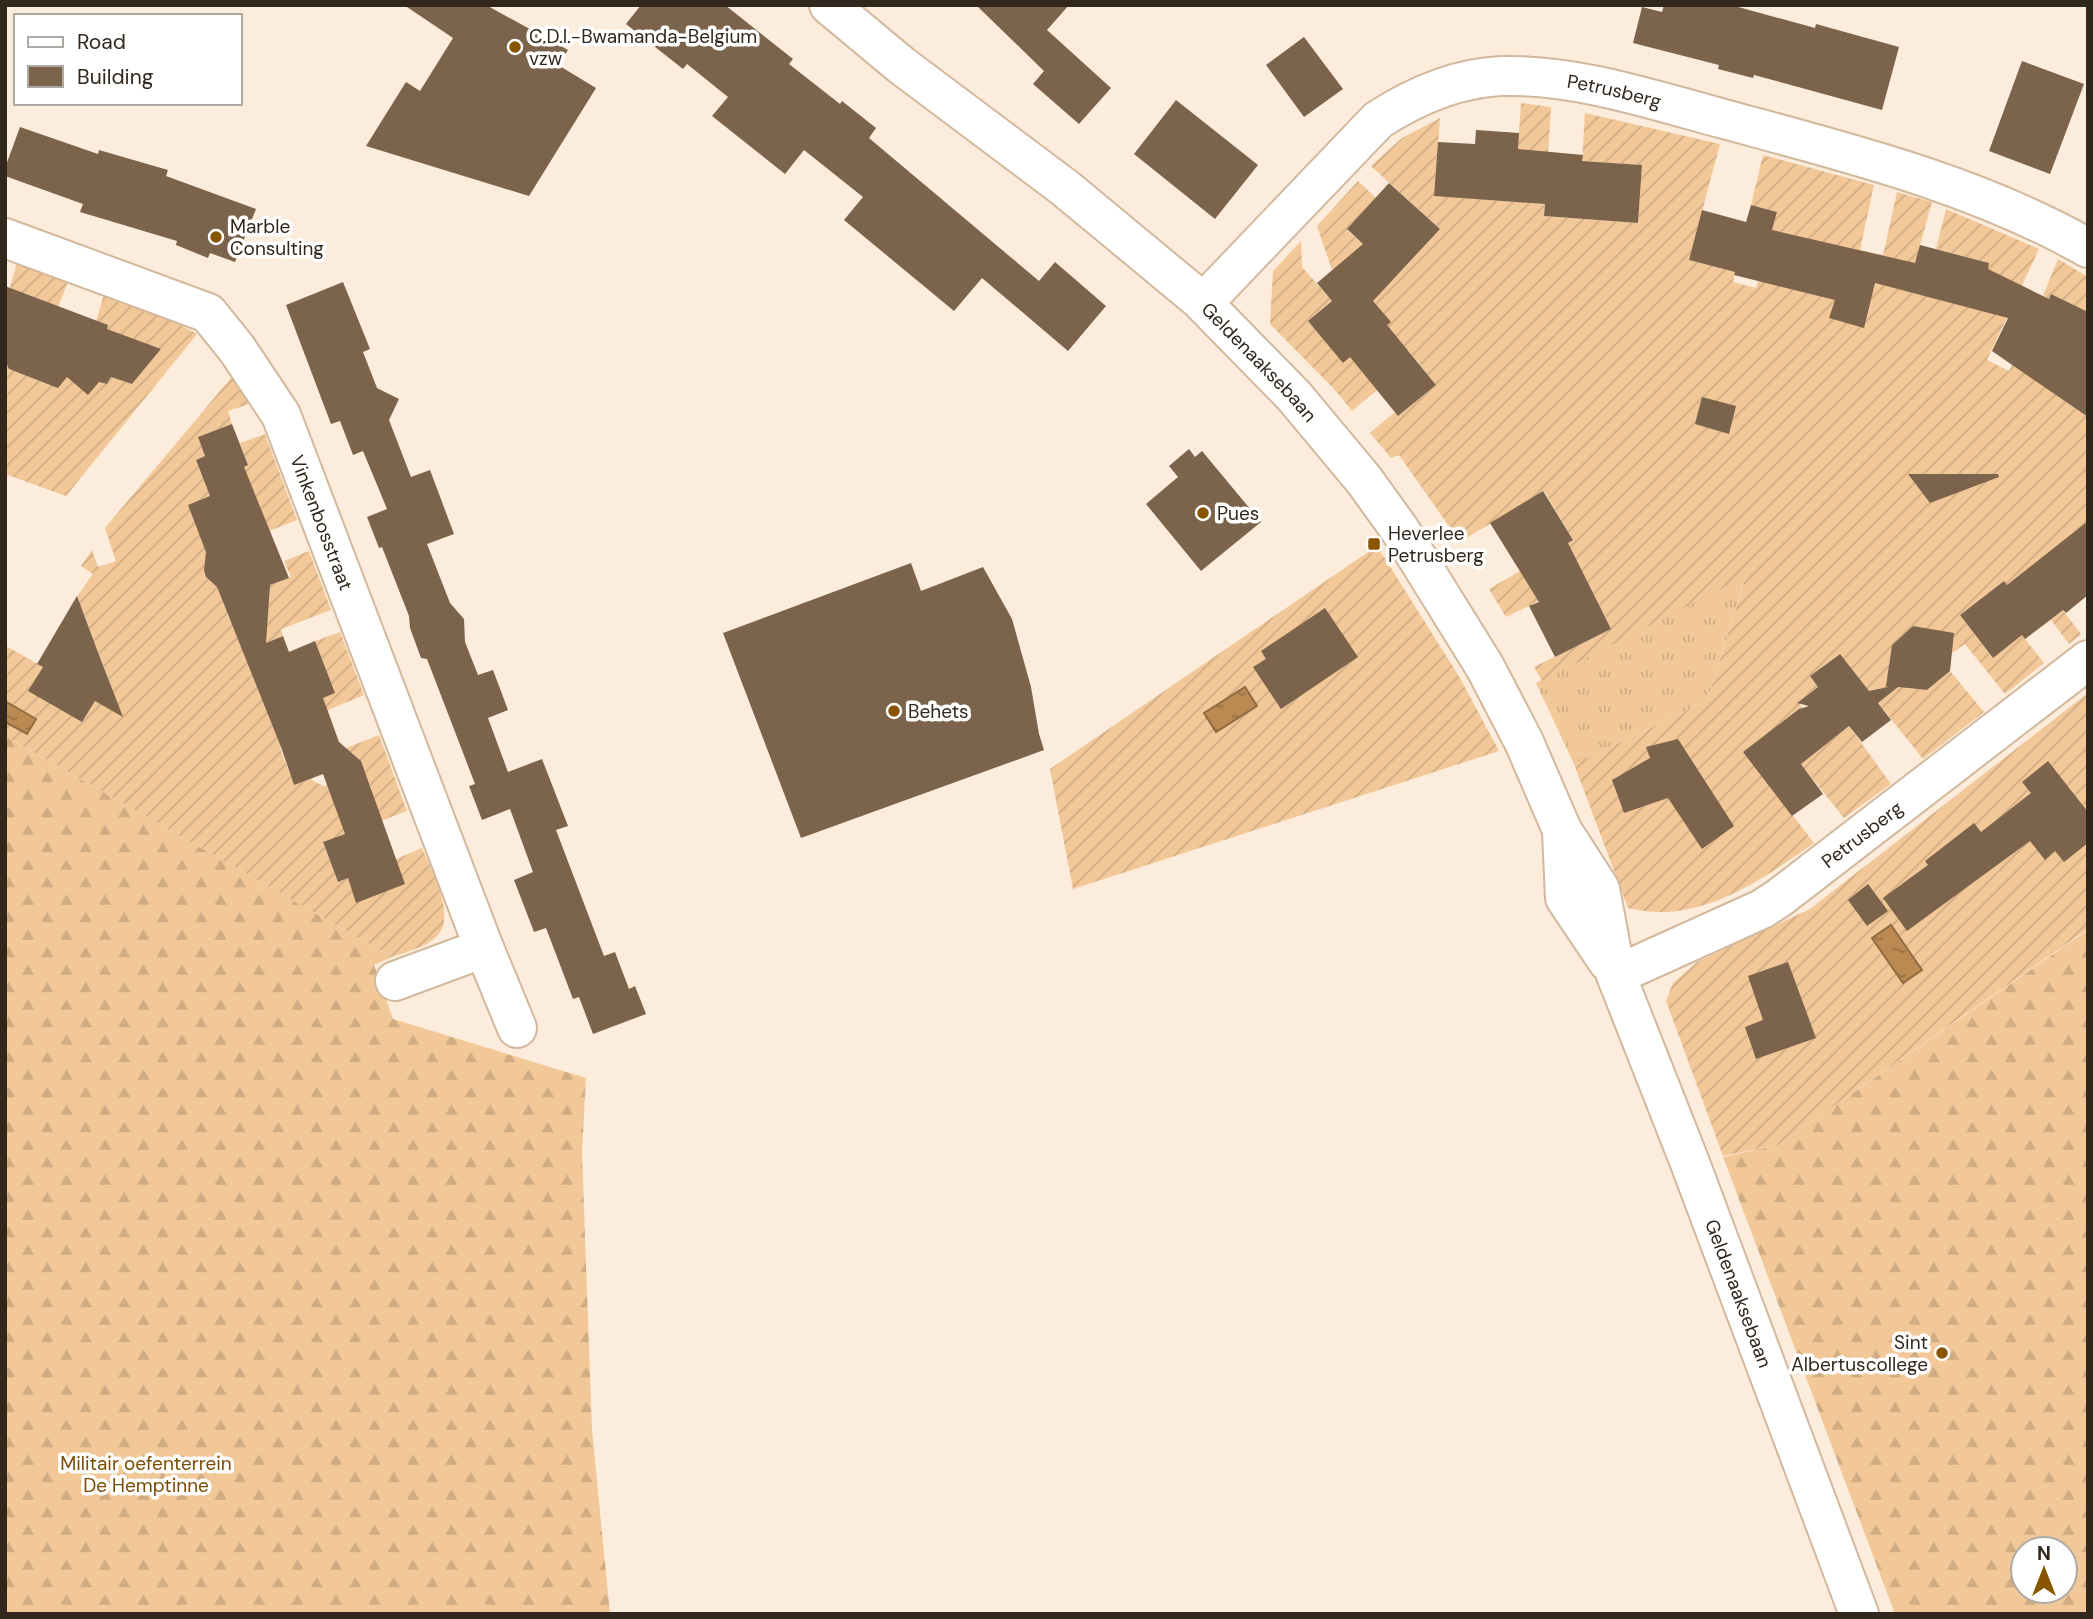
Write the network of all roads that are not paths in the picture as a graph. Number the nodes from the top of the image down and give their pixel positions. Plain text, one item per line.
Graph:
1 (829, 5) edge
2 (5, 238) edge
3 (2088, 248) edge
4 (1203, 303) junction
5 (2088, 660) edge
6 (484, 948) junction
7 (1616, 975) junction
8 (395, 981) dead end
9 (517, 1028) dead end
10 (1858, 1614) edge

1 - 4 street, Geldenaaksebaan
2 - 6 street, Vinkenbosstraat
3 - 4 street, Petrusberg
4 - 7 street, Geldenaaksebaan
5 - 7 street, Petrusberg
6 - 8 street
6 - 9 street, Vinkenbosstraat
7 - 10 street, Geldenaaksebaan

